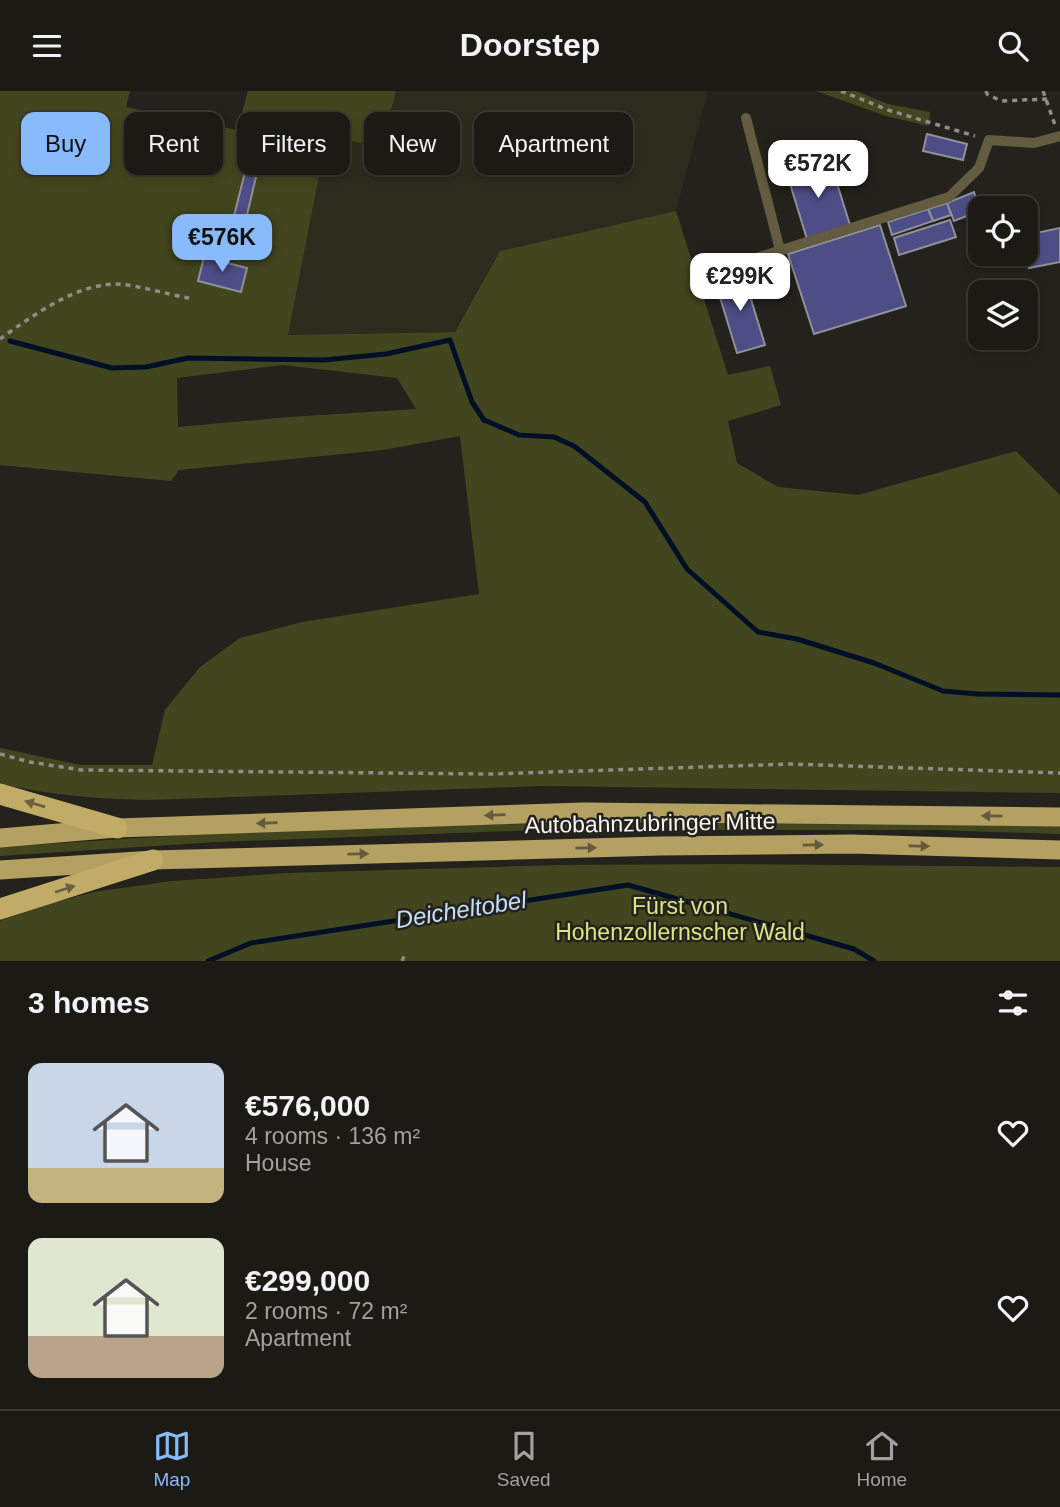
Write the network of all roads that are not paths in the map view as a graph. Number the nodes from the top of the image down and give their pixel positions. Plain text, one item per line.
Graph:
1 (746, 118) dead end
2 (1059, 137) edge
3 (780, 250) junction
4 (732, 266) dead end
5 (0, 794) edge
6 (1060, 817) edge
7 (117, 828) junction
8 (0, 838) edge
9 (1060, 850) edge
10 (153, 860) junction
11 (0, 870) edge
12 (0, 909) edge

1 - 3 lane
2 - 3 lane
3 - 4 lane
7 -> 5 highway
6 -> 7 highway
7 - 8 highway
10 -> 9 highway, Autobahnzubringer Mitte
10 - 11 highway, Autobahnzubringer Mitte
12 -> 10 highway

